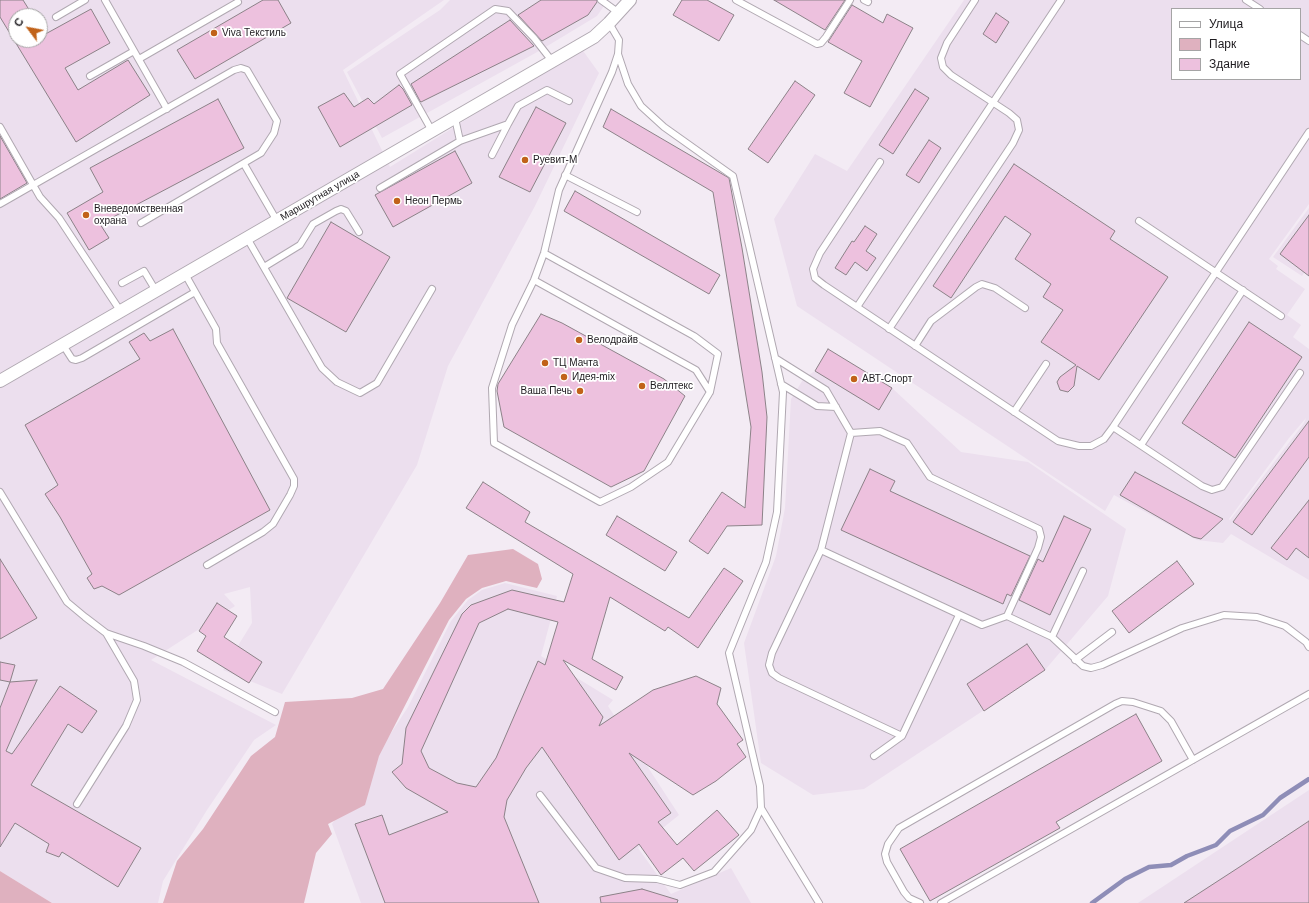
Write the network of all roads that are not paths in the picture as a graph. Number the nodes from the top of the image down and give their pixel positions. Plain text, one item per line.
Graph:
1 (85, 0) edge
2 (105, 0) edge
3 (600, 0) edge
4 (630, 0) edge
5 (736, 0) edge
6 (850, 0) edge
7 (975, 0) edge
8 (1061, 0) edge
9 (1246, 0) edge
10 (238, 2) dead end
11 (1258, 8) edge
12 (619, 13) junction
13 (56, 17) dead end
14 (609, 23) junction
15 (134, 51) junction
16 (618, 54) junction
17 (138, 59) junction
18 (552, 61) junction
19 (90, 76) dead end
20 (569, 101) dead end
21 (993, 103) junction
22 (167, 109) junction
23 (455, 118) junction
24 (508, 124) junction
25 (0, 127) edge
26 (432, 131) junction
27 (1309, 132) edge
28 (460, 141) junction
29 (492, 155) dead end
30 (880, 162) dead end
31 (244, 164) junction
32 (565, 175) junction
33 (34, 185) junction
34 (380, 188) dead end
35 (0, 204) edge
36 (637, 212) dead end
37 (277, 221) junction
38 (1139, 221) dead end
39 (141, 223) dead end
40 (359, 232) dead end
41 (247, 238) junction
42 (544, 253) junction
43 (264, 267) junction
44 (1216, 272) junction
45 (185, 274) junction
46 (534, 280) junction
47 (122, 283) dead end
48 (432, 289) dead end
49 (1243, 290) junction
50 (156, 291) junction
51 (195, 292) junction
52 (857, 308) junction
53 (1025, 308) dead end
54 (121, 312) junction
55 (1281, 316) dead end
56 (889, 329) junction
57 (63, 345) junction
58 (914, 346) junction
59 (774, 358) junction
60 (1046, 364) dead end
61 (1300, 373) dead end
62 (0, 380) edge
63 (781, 384) junction
64 (710, 392) junction
65 (836, 407) junction
66 (1014, 412) junction
67 (1113, 427) junction
68 (850, 433) junction
69 (1140, 445) junction
70 (0, 492) edge
71 (821, 550) junction
72 (207, 565) dead end
73 (1083, 571) dead end
74 (959, 614) junction
75 (1007, 616) junction
76 (1112, 632) dead end
77 (106, 633) junction
78 (1052, 637) junction
79 (1309, 646) edge
80 (1075, 660) junction
81 (1309, 694) edge
82 (275, 712) dead end
83 (902, 736) junction
84 (874, 756) dead end
85 (1193, 760) junction
86 (540, 795) dead end
87 (77, 804) dead end
88 (761, 808) junction
89 (819, 903) edge
90 (920, 903) edge
91 (941, 903) edge

1 - 13 lane
2 - 15 lane
3 - 12 lane
4 - 12 street, Маршрутная улица
5 - 6 lane
7 - 21 lane
8 - 21 lane
9 - 11 lane
10 - 17 lane
12 - 14 street, Маршрутная улица
14 - 16 lane
14 - 18 street, Маршрутная улица
15 - 17 lane
15 - 19 lane
16 - 32 lane
16 - 59 lane
17 - 22 lane
18 - 23 street, Маршрутная улица
18 - 26 lane
20 - 24 lane
21 - 52 lane
21 - 56 lane
22 - 31 lane
22 - 33 lane
23 - 26 street, Маршрутная улица
23 - 28 lane
24 - 28 lane
24 - 29 lane
25 - 33 lane
26 - 37 street, Маршрутная улица
27 - 44 lane
28 - 34 lane
30 - 52 lane
31 - 37 lane
31 - 39 lane
32 - 36 lane
32 - 42 lane
33 - 35 lane
33 - 54 lane
37 - 41 street, Маршрутная улица
38 - 44 lane
40 - 43 lane
41 - 43 lane
41 - 45 street, Маршрутная улица
42 - 46 lane
42 - 64 lane
43 - 48 lane
44 - 49 lane
44 - 67 lane
45 - 50 street, Маршрутная улица
45 - 51 lane
46 - 64 lane
46 - 64 lane
47 - 50 lane
49 - 55 lane
49 - 69 lane
50 - 54 street, Маршрутная улица
51 - 57 lane
51 - 72 lane
52 - 56 lane
53 - 58 lane
54 - 57 street, Маршрутная улица
56 - 58 lane
57 - 62 street, Маршрутная улица
58 - 66 lane
59 - 63 lane
59 - 65 lane
60 - 66 lane
61 - 69 lane
63 - 65 lane
63 - 88 lane
65 - 68 lane
66 - 67 lane
67 - 69 lane
68 - 71 lane
68 - 75 lane
70 - 77 lane
71 - 74 lane
71 - 83 lane
73 - 78 lane
74 - 75 lane
74 - 83 lane
75 - 78 lane
76 - 80 lane
77 - 82 lane
77 - 87 lane
78 - 80 lane
79 - 80 lane
81 - 85 lane
83 - 84 lane
85 - 90 lane
85 - 91 lane
86 - 88 lane
88 - 89 lane

